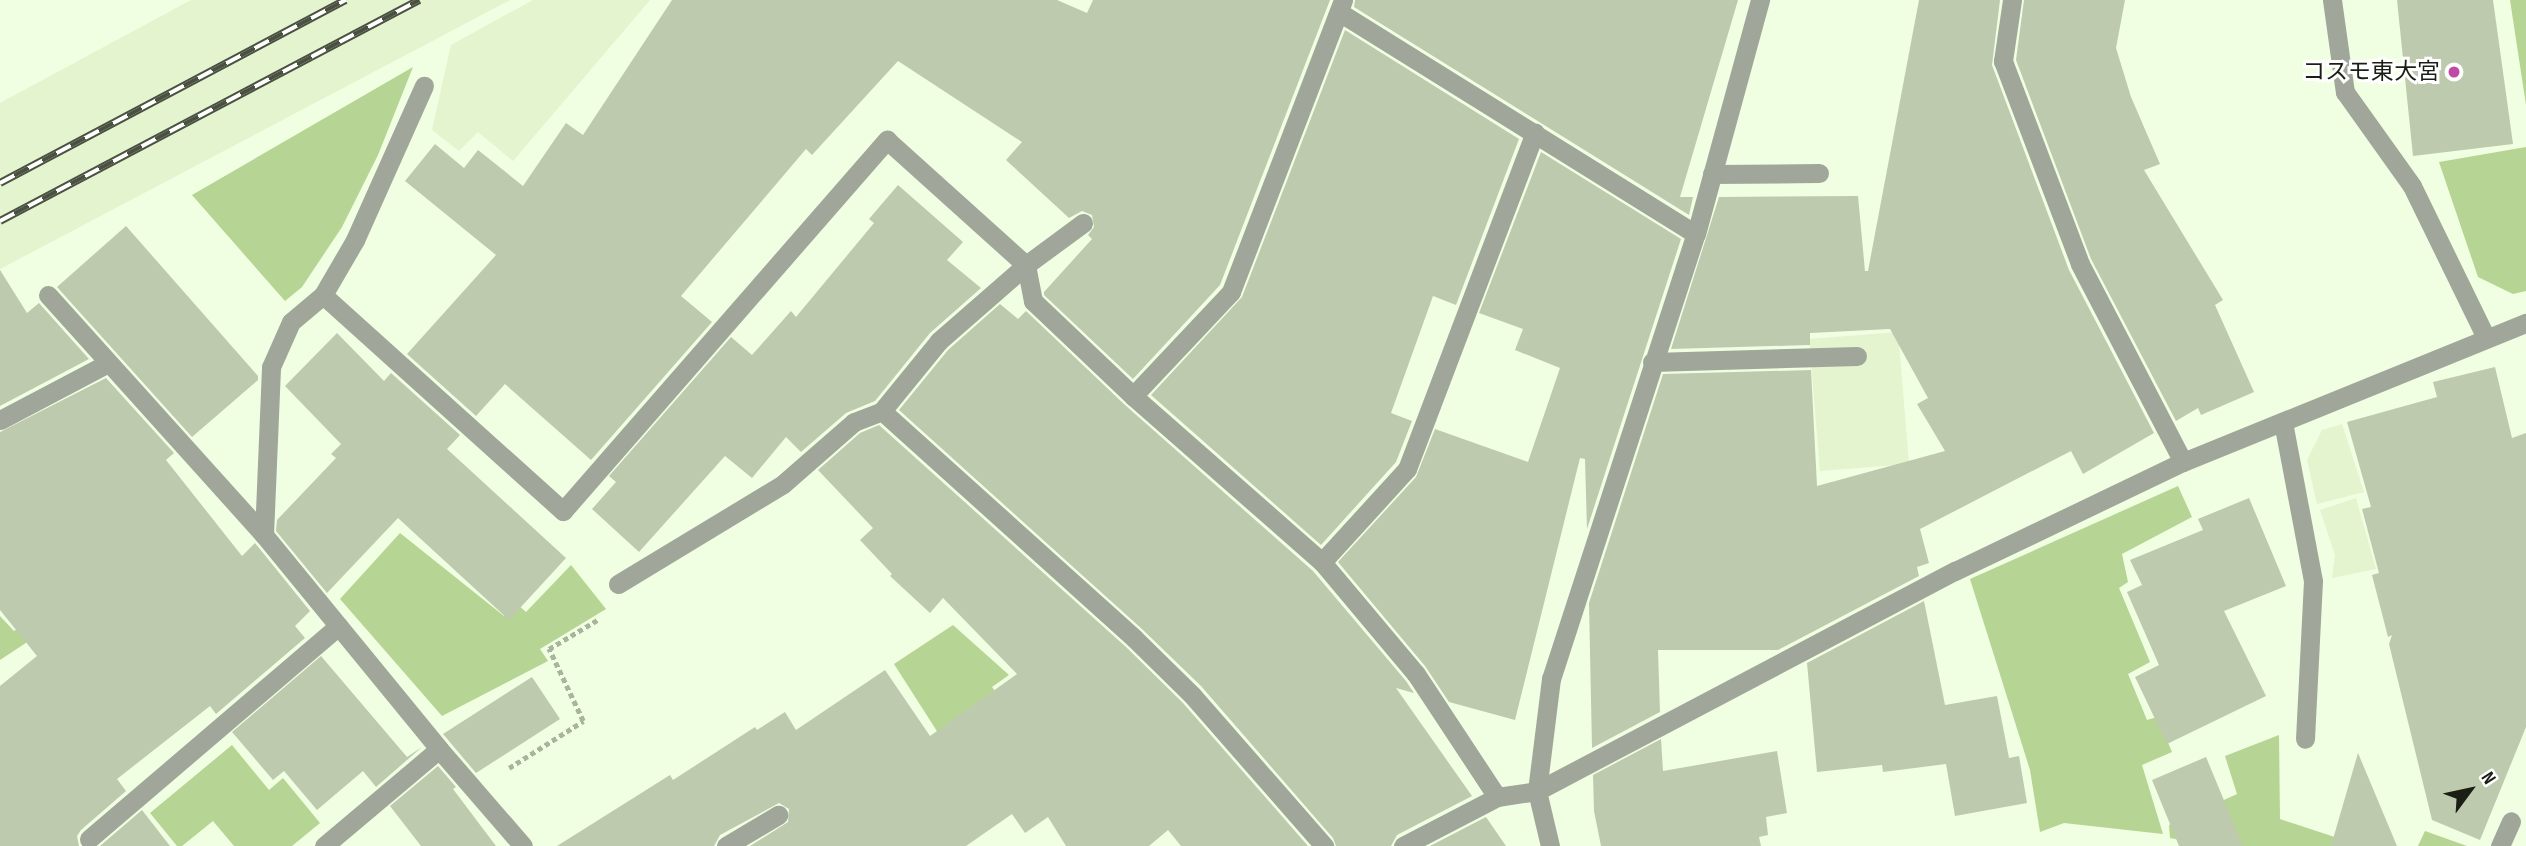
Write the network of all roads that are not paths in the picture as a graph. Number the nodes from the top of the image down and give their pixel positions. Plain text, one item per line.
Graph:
1 (1760, 0) edge
2 (2012, 0) edge
3 (2332, 0) edge
4 (1341, 6) edge
5 (425, 86) dead end
6 (1535, 132) junction
7 (1819, 173) dead end
8 (1712, 174) junction
9 (1083, 223) dead end
10 (1696, 234) junction
11 (1026, 265) junction
12 (48, 295) dead end
13 (323, 295) junction
14 (2526, 323) edge
15 (2486, 338) junction
16 (1857, 356) dead end
17 (1652, 362) junction
18 (108, 363) junction
19 (1133, 396) junction
20 (882, 411) junction
21 (0, 420) edge
22 (2283, 422) junction
23 (2183, 462) junction
24 (264, 535) junction
25 (1322, 562) junction
26 (618, 584) road end
27 (338, 626) junction
28 (2305, 739) dead end
29 (439, 749) junction
30 (1537, 791) junction
31 (1497, 797) junction
32 (778, 815) dead end
33 (2511, 821) dead end
34 (89, 839) dead end
35 (324, 846) edge
36 (523, 846) edge
37 (726, 846) edge
38 (1324, 846) edge
39 (1403, 846) edge
40 (1550, 846) edge
41 (2500, 846) edge

1 - 8 street
2 - 23 street
3 - 15 street
4 - 6 street
4 - 19 street
5 - 13 street
6 - 10 street
6 - 25 street
7 - 8 street
8 - 10 street
9 - 11 street
10 - 17 street
11 - 13 street
11 - 19 street
11 - 20 street
12 - 18 street
13 - 24 street
14 - 15 street
15 - 22 street
16 - 17 street
17 - 30 street
18 - 21 street
18 - 24 street
19 - 25 street
20 - 26 street
20 - 38 street
22 - 23 street
22 - 28 street
23 - 30 street
24 - 27 street
25 - 31 street
27 - 29 street
27 - 34 street
29 - 35 street
29 - 36 street
30 - 31 street
30 - 40 street
31 - 39 street
32 - 37 street
33 - 41 street

